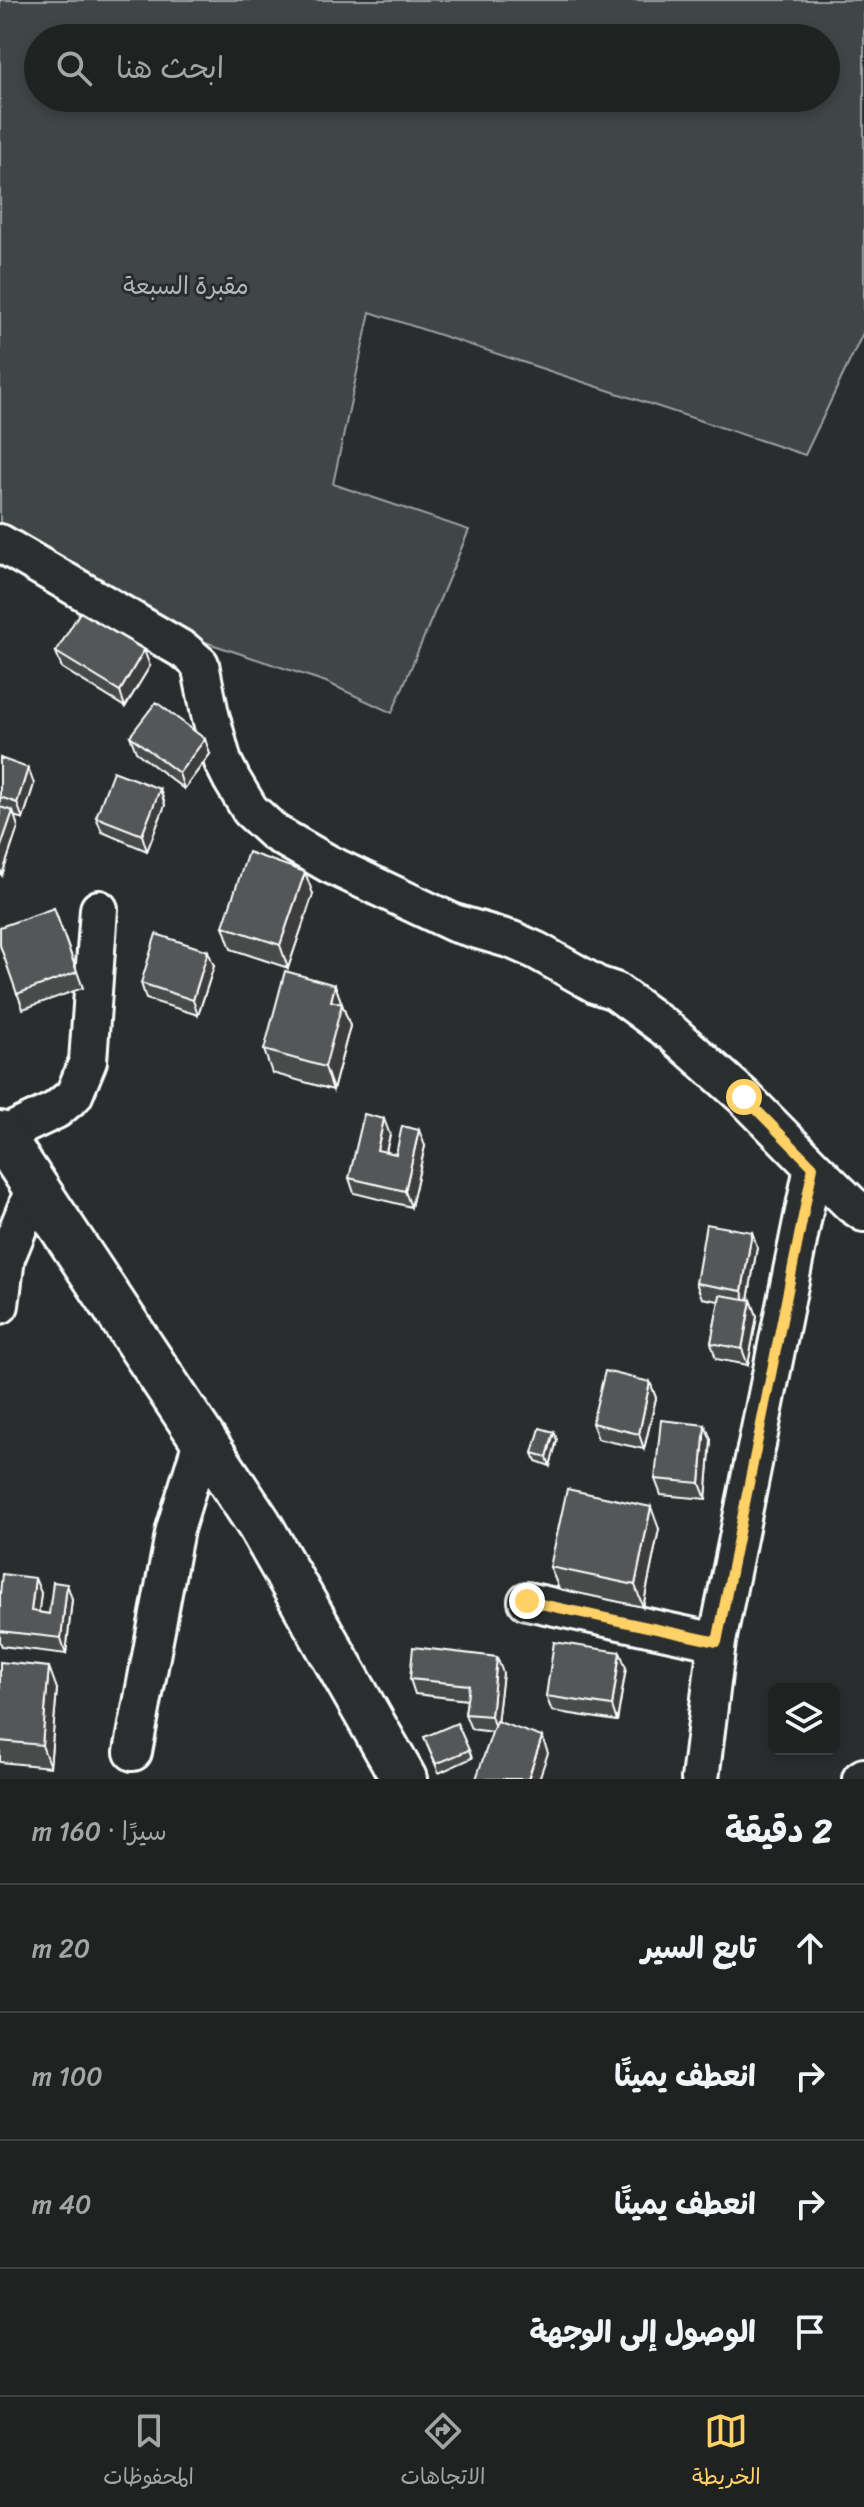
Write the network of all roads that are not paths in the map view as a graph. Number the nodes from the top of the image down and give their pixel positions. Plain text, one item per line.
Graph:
1 (0, 543) edge
2 (99, 909) dead end
3 (1, 1135) edge
4 (813, 1167) junction
5 (35, 1187) junction
6 (864, 1213) edge
7 (0, 1305) edge
8 (203, 1438) junction
9 (527, 1601) dead end
10 (717, 1642) junction
11 (133, 1752) dead end
12 (404, 1779) edge
13 (700, 1779) edge

1 - 4 street
2 - 3 street
3 - 5 street
4 - 6 street
4 - 10 street
5 - 7 street
5 - 8 street
8 - 11 street
8 - 12 street
9 - 10 street
10 - 13 street

